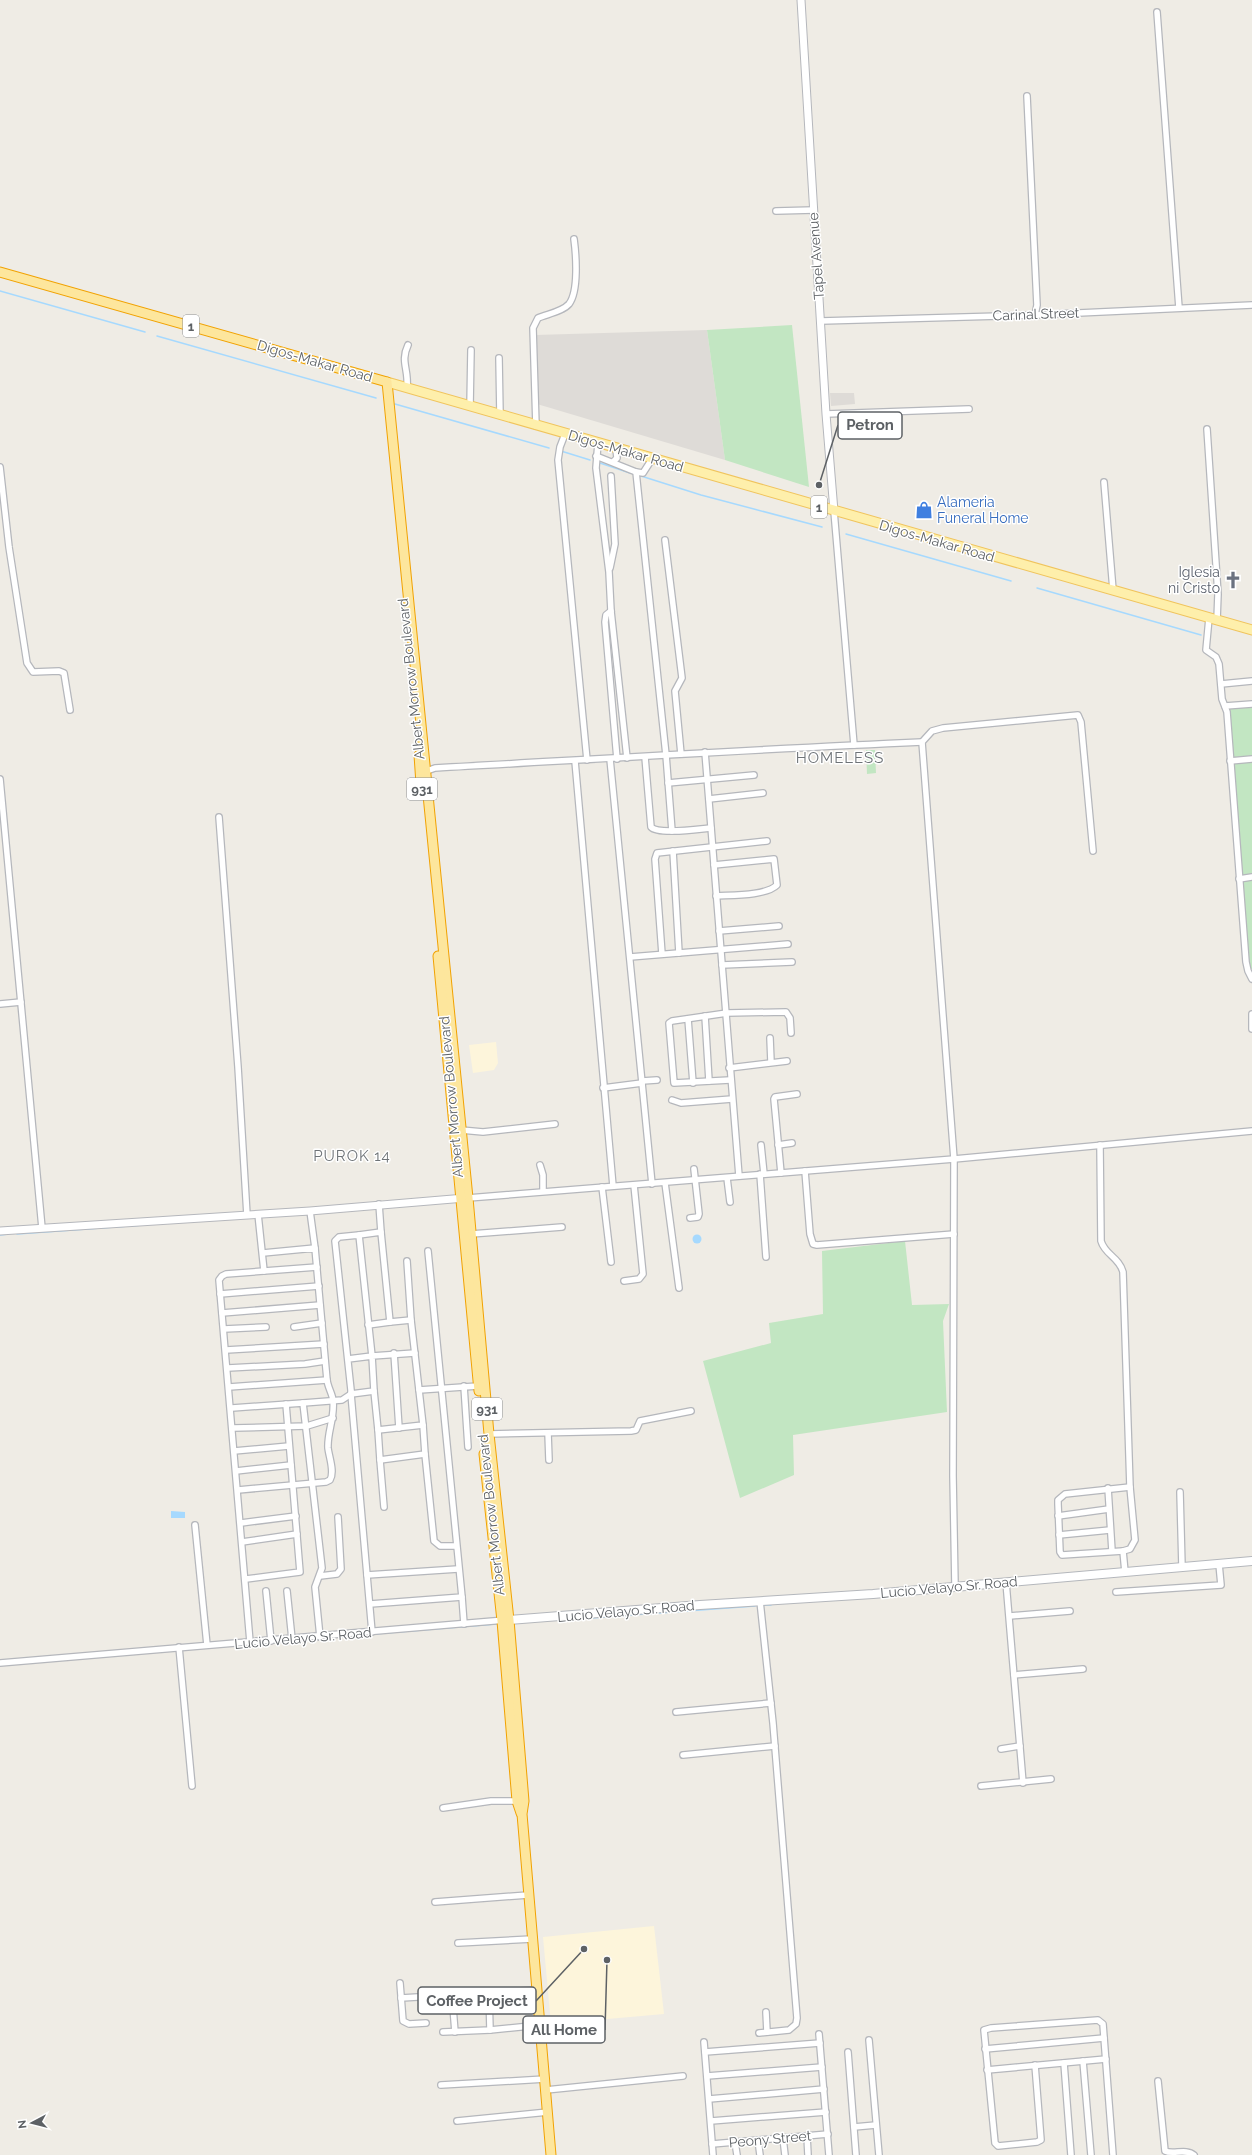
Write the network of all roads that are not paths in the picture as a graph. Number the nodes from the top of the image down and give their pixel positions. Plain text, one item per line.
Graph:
1 (801, 0) edge
2 (1157, 12) dead end
3 (1027, 96) dead end
4 (814, 210) junction
5 (776, 211) dead end
6 (574, 239) dead end
7 (0, 272) edge
8 (1252, 305) edge
9 (1179, 308) junction
10 (1035, 314) junction
11 (821, 321) junction
12 (408, 345) dead end
13 (471, 350) dead end
14 (499, 358) dead end
15 (384, 381) junction
16 (406, 388) junction
17 (470, 406) junction
18 (970, 409) dead end
19 (826, 414) junction
20 (500, 415) junction
21 (536, 426) junction
22 (1207, 429) dead end
23 (565, 434) junction
24 (598, 443) junction
25 (616, 448) junction
26 (596, 456) junction
27 (652, 459) junction
28 (613, 462) junction
29 (0, 467) edge
30 (636, 472) junction
31 (611, 476) dead end
32 (1104, 482) dead end
33 (834, 511) junction
34 (665, 540) dead end
35 (615, 544) junction
36 (604, 546) junction
37 (609, 572) junction
38 (1113, 590) junction
39 (611, 611) junction
40 (1213, 619) junction
41 (1252, 630) edge
42 (1252, 681) edge
43 (1221, 684) junction
44 (1252, 704) edge
45 (1225, 706) junction
46 (70, 710) dead end
47 (922, 742) junction
48 (854, 745) junction
49 (705, 752) junction
50 (681, 754) junction
51 (666, 755) junction
52 (645, 757) junction
53 (627, 758) junction
54 (610, 759) junction
55 (617, 759) junction
56 (1252, 759) edge
57 (587, 760) junction
58 (575, 761) junction
59 (1230, 761) junction
60 (424, 772) junction
61 (754, 775) dead end
62 (0, 779) edge
63 (708, 780) junction
64 (668, 783) junction
65 (763, 793) dead end
66 (709, 799) junction
67 (1, 802) edge
68 (219, 817) dead end
69 (711, 828) junction
70 (672, 831) junction
71 (767, 841) dead end
72 (712, 847) junction
73 (673, 851) junction
74 (1093, 851) dead end
75 (714, 865) junction
76 (1252, 878) edge
77 (1239, 879) junction
78 (716, 896) junction
79 (779, 926) dead end
80 (719, 931) junction
81 (788, 944) dead end
82 (720, 949) junction
83 (679, 952) junction
84 (662, 954) junction
85 (630, 956) junction
86 (792, 962) dead end
87 (722, 965) junction
88 (1252, 979) edge
89 (21, 1002) junction
90 (0, 1004) edge
91 (727, 1013) junction
92 (1252, 1014) edge
93 (705, 1016) junction
94 (688, 1019) junction
95 (1252, 1029) edge
96 (791, 1033) dead end
97 (770, 1038) dead end
98 (787, 1061) dead end
99 (771, 1062) junction
100 (729, 1068) junction
101 (657, 1080) dead end
102 (730, 1080) junction
103 (709, 1081) junction
104 (642, 1082) junction
105 (693, 1083) junction
106 (603, 1088) junction
107 (797, 1094) dead end
108 (732, 1099) junction
109 (672, 1100) dead end
110 (555, 1124) dead end
111 (461, 1130) junction
112 (1252, 1131) edge
113 (792, 1143) dead end
114 (761, 1145) dead end
115 (778, 1145) junction
116 (1100, 1145) junction
117 (954, 1159) junction
118 (540, 1165) dead end
119 (694, 1169) dead end
120 (806, 1171) junction
121 (781, 1173) junction
122 (762, 1174) junction
123 (739, 1176) junction
124 (727, 1178) junction
125 (695, 1180) junction
126 (665, 1182) junction
127 (652, 1184) junction
128 (634, 1185) junction
129 (613, 1186) junction
130 (602, 1187) junction
131 (544, 1191) junction
132 (464, 1198) junction
133 (730, 1202) dead end
134 (379, 1204) junction
135 (310, 1211) junction
136 (258, 1214) junction
137 (247, 1215) junction
138 (690, 1218) dead end
139 (562, 1227) dead end
140 (42, 1228) junction
141 (0, 1231) edge
142 (381, 1232) junction
143 (471, 1234) junction
144 (954, 1234) junction
145 (359, 1235) junction
146 (315, 1248) junction
147 (428, 1251) dead end
148 (263, 1253) junction
149 (766, 1257) dead end
150 (407, 1261) dead end
151 (611, 1262) dead end
152 (317, 1267) junction
153 (264, 1271) junction
154 (624, 1281) dead end
155 (319, 1286) junction
156 (679, 1288) dead end
157 (220, 1294) junction
158 (320, 1305) junction
159 (222, 1313) junction
160 (411, 1320) junction
161 (390, 1322) junction
162 (322, 1323) junction
163 (368, 1325) junction
164 (266, 1327) dead end
165 (294, 1327) dead end
166 (224, 1329) junction
167 (324, 1344) junction
168 (226, 1350) junction
169 (394, 1353) junction
170 (415, 1353) junction
171 (372, 1356) junction
172 (348, 1359) junction
173 (325, 1361) junction
174 (228, 1368) junction
175 (327, 1380) junction
176 (464, 1386) junction
177 (478, 1386) junction
178 (230, 1387) junction
179 (441, 1387) junction
180 (419, 1390) junction
181 (374, 1391) junction
182 (351, 1394) junction
183 (333, 1400) junction
184 (303, 1403) junction
185 (286, 1404) junction
186 (232, 1408) junction
187 (691, 1411) dead end
188 (333, 1418) junction
189 (423, 1425) junction
190 (307, 1426) junction
191 (288, 1427) junction
192 (233, 1428) junction
193 (399, 1428) junction
194 (378, 1430) junction
195 (548, 1433) junction
196 (489, 1434) junction
197 (289, 1446) junction
198 (468, 1447) dead end
199 (234, 1451) junction
200 (425, 1454) junction
201 (380, 1460) junction
202 (549, 1460) dead end
203 (291, 1465) junction
204 (236, 1471) junction
205 (292, 1483) junction
206 (312, 1483) junction
207 (1130, 1487) junction
208 (1108, 1488) junction
209 (238, 1490) junction
210 (1180, 1492) dead end
211 (384, 1507) dead end
212 (1109, 1509) junction
213 (296, 1516) junction
214 (1058, 1516) junction
215 (338, 1517) dead end
216 (241, 1523) junction
217 (195, 1525) dead end
218 (1110, 1530) junction
219 (298, 1534) junction
220 (1059, 1535) junction
221 (242, 1542) junction
222 (456, 1546) junction
223 (1112, 1551) junction
224 (1123, 1551) junction
225 (1252, 1561) edge
226 (1218, 1564) junction
227 (1182, 1567) junction
228 (458, 1569) junction
229 (1125, 1572) junction
230 (367, 1575) junction
231 (320, 1576) junction
232 (246, 1578) junction
233 (1006, 1582) junction
234 (955, 1586) junction
235 (266, 1591) dead end
236 (287, 1591) dead end
237 (1116, 1592) dead end
238 (462, 1597) junction
239 (760, 1601) junction
240 (370, 1604) junction
241 (1070, 1611) dead end
242 (1010, 1616) junction
243 (505, 1620) junction
244 (464, 1624) junction
245 (372, 1632) junction
246 (320, 1637) junction
247 (292, 1639) junction
248 (271, 1641) junction
249 (250, 1642) junction
250 (207, 1645) junction
251 (179, 1647) junction
252 (0, 1663) edge
253 (1083, 1669) dead end
254 (1014, 1675) junction
255 (771, 1703) junction
256 (676, 1712) dead end
257 (775, 1746) junction
258 (1020, 1746) junction
259 (1001, 1748) dead end
260 (683, 1755) dead end
261 (1051, 1780) dead end
262 (1023, 1782) junction
263 (192, 1786) dead end
264 (981, 1786) dead end
265 (517, 1800) junction
266 (443, 1808) dead end
267 (522, 1814) junction
268 (528, 1895) junction
269 (435, 1902) dead end
270 (532, 1939) junction
271 (458, 1943) dead end
272 (400, 1983) dead end
273 (537, 1990) junction
274 (489, 1993) junction
275 (452, 1995) junction
276 (401, 1998) junction
277 (766, 2012) dead end
278 (426, 2023) dead end
279 (540, 2025) junction
280 (490, 2030) junction
281 (443, 2032) dead end
282 (455, 2032) junction
283 (768, 2032) junction
284 (759, 2033) dead end
285 (819, 2034) dead end
286 (1104, 2038) junction
287 (869, 2040) dead end
288 (704, 2042) dead end
289 (820, 2043) junction
290 (985, 2049) junction
291 (705, 2052) junction
292 (848, 2052) dead end
293 (1106, 2059) junction
294 (1083, 2061) junction
295 (1064, 2063) junction
296 (1035, 2065) junction
297 (822, 2067) junction
298 (987, 2070) junction
299 (683, 2076) dead end
300 (707, 2076) junction
301 (545, 2079) junction
302 (1158, 2081) dead end
303 (441, 2085) dead end
304 (824, 2089) junction
305 (546, 2090) junction
306 (709, 2098) junction
307 (548, 2112) junction
308 (826, 2112) junction
309 (711, 2121) junction
310 (457, 2122) dead end
311 (876, 2125) junction
312 (854, 2127) junction
313 (828, 2134) junction
314 (806, 2136) junction
315 (783, 2138) junction
316 (758, 2140) junction
317 (735, 2142) junction
318 (712, 2144) junction
319 (551, 2155) edge
320 (713, 2155) edge
321 (736, 2155) edge
322 (760, 2155) edge
323 (785, 2155) edge
324 (808, 2155) edge
325 (829, 2155) edge
326 (856, 2155) edge
327 (879, 2155) edge
328 (1071, 2155) edge
329 (1091, 2155) edge
330 (1113, 2155) edge
331 (1194, 2155) edge

1 - 4 street, Tapel Avenue
2 - 9 street
3 - 10 street
4 - 5 street
4 - 11 street, Tapel Avenue
6 - 21 street
7 - 15 highway, Digos-Makar Road / 1
8 - 9 street, Carinal Street
9 - 10 street, Carinal Street
10 - 11 street, Carinal Street
11 - 19 street, Tapel Avenue
12 - 16 street
13 - 17 street
14 - 20 street
15 - 16 main road, Digos-Makar Road / 1
15 - 60 highway, Albert Morrow Boulevard / 931
16 - 17 main road, Digos-Makar Road / 1
17 - 20 main road, Digos-Makar Road / 1
18 - 19 street
19 - 33 street, Tapel Avenue
20 - 21 main road, Digos-Makar Road / 1
21 - 23 main road, Digos-Makar Road / 1
22 - 40 street
23 - 24 main road, Digos-Makar Road / 1
23 - 57 street
24 - 25 main road, Digos-Makar Road / 1
24 - 26 street
25 - 27 main road, Digos-Makar Road / 1
25 - 28 street
26 - 28 street
26 - 36 street
27 - 30 street
27 - 33 main road, Digos-Makar Road / 1
28 - 30 street
29 - 46 street
30 - 51 street
31 - 35 street
32 - 38 street
33 - 38 main road, Digos-Makar Road / 1
33 - 48 street
34 - 50 street
35 - 36 street
35 - 37 street
36 - 37 street
37 - 39 street
38 - 40 main road, Digos-Makar Road / 1
39 - 53 street
39 - 55 street
40 - 41 main road, Digos-Makar Road / 1
40 - 43 street
42 - 43 street
43 - 45 street
44 - 45 street
45 - 59 street
47 - 48 street
47 - 74 street
47 - 117 street
48 - 49 street
49 - 50 street
49 - 63 street
50 - 51 street
51 - 52 street
51 - 64 street
52 - 53 street
52 - 70 street
53 - 55 street
54 - 55 street
54 - 57 street
54 - 85 street
56 - 59 street
57 - 58 street
58 - 60 street
58 - 106 street
59 - 77 street
60 - 111 highway, Albert Morrow Boulevard / 931
60 - 132 highway, Albert Morrow Boulevard / 931
61 - 63 street
62 - 67 street
63 - 64 street
63 - 66 street
64 - 70 street
65 - 66 street
66 - 69 street
67 - 89 street
68 - 137 street
69 - 70 street
69 - 72 street
71 - 72 street
72 - 73 street
72 - 75 street
73 - 83 street
73 - 84 street
75 - 78 street
75 - 78 street
76 - 77 street
77 - 88 street
78 - 80 street
79 - 80 street
80 - 82 street
81 - 82 street
82 - 83 street
82 - 87 street
83 - 84 street
84 - 85 street
85 - 104 street
86 - 87 street
87 - 91 street
89 - 90 street
89 - 140 street
91 - 93 street
91 - 96 street
91 - 100 street
92 - 95 street
93 - 94 street
93 - 103 street
94 - 105 street
94 - 105 street
97 - 99 street
98 - 99 street
99 - 100 street
100 - 102 street
101 - 104 street
102 - 103 street
102 - 108 street
103 - 105 street
104 - 106 street
104 - 127 street
106 - 129 street
107 - 115 street
108 - 109 street
108 - 123 street
110 - 111 street
111 - 132 highway, Albert Morrow Boulevard / 931
112 - 116 street
113 - 115 street
114 - 122 street
115 - 121 street
116 - 117 street
116 - 207 street
117 - 120 street
117 - 144 street
118 - 131 street
119 - 125 street
120 - 121 street
120 - 144 street
121 - 122 street
122 - 123 street
122 - 149 street
123 - 124 street
124 - 125 street
124 - 133 street
125 - 126 street
125 - 138 street
126 - 127 street
126 - 156 street
127 - 128 street
128 - 129 street
128 - 154 street
129 - 130 street
130 - 131 street
130 - 151 street
131 - 132 street
132 - 134 street
132 - 143 highway, Albert Morrow Boulevard / 931
132 - 177 highway, Albert Morrow Boulevard / 931
134 - 135 street
134 - 142 street
135 - 136 street
135 - 146 street
136 - 137 street
136 - 148 street
137 - 140 street
139 - 143 street
140 - 141 street
142 - 145 street
142 - 161 street
143 - 196 highway, Albert Morrow Boulevard / 931
144 - 234 street
145 - 163 street
145 - 172 street
146 - 148 street
146 - 152 street
147 - 179 street
148 - 153 street
150 - 160 street
152 - 153 street
152 - 155 street
153 - 157 street
155 - 157 street
155 - 158 street
157 - 159 street
158 - 159 street
158 - 162 street
159 - 166 street
160 - 161 street
160 - 170 street
161 - 163 street
162 - 165 street
162 - 167 street
163 - 171 street
164 - 166 street
166 - 168 street
167 - 168 street
167 - 173 street
168 - 174 street
169 - 170 street
169 - 171 street
169 - 193 street
170 - 180 street
171 - 172 street
171 - 181 street
172 - 182 street
173 - 174 street
173 - 175 street
174 - 178 street
175 - 178 street
175 - 183 street
176 - 177 street
176 - 179 street
176 - 198 street
177 - 243 highway, Albert Morrow Boulevard / 931
178 - 186 street
179 - 180 street
179 - 222 street
180 - 189 street
181 - 182 street
181 - 194 street
182 - 183 street
182 - 230 street
183 - 184 street
183 - 188 street
184 - 185 street
184 - 190 street
185 - 186 street
185 - 191 street
186 - 192 street
187 - 195 street
188 - 190 street
188 - 206 street
189 - 193 street
189 - 200 street
190 - 191 street
190 - 206 street
191 - 192 street
191 - 197 street
192 - 199 street
193 - 194 street
194 - 201 street
195 - 196 street
195 - 202 street
196 - 243 highway, Albert Morrow Boulevard / 931
197 - 199 street
197 - 203 street
199 - 204 street
200 - 201 street
200 - 222 street
201 - 211 street
203 - 204 street
203 - 205 street
204 - 209 street
205 - 206 street
205 - 209 street
205 - 213 street
206 - 231 street
207 - 208 street
207 - 224 street
208 - 212 street
208 - 214 street
209 - 216 street
210 - 227 street
212 - 214 street
212 - 218 street
213 - 216 street
213 - 219 street
214 - 220 street
215 - 231 street
216 - 221 street
217 - 250 street
218 - 220 street
218 - 223 street
219 - 221 street
219 - 232 street
220 - 223 street
221 - 232 street
222 - 228 street
223 - 224 street
224 - 229 street
225 - 226 main road, Lucio Velayo Sr. Road
226 - 227 main road, Lucio Velayo Sr. Road
226 - 237 street
227 - 229 main road, Lucio Velayo Sr. Road
228 - 230 street
228 - 238 street
229 - 233 main road, Lucio Velayo Sr. Road
230 - 240 street
231 - 246 street
232 - 249 street
233 - 234 main road, Lucio Velayo Sr. Road
233 - 242 street
234 - 239 main road, Lucio Velayo Sr. Road
235 - 248 street
236 - 247 street
238 - 240 street
238 - 244 street
239 - 243 main road, Lucio Velayo Sr. Road
239 - 255 street
240 - 245 street
241 - 242 street
242 - 254 street
243 - 244 street, Lucio Velayo Sr. Road
243 - 265 highway, Albert Morrow Boulevard / 931
243 - 267 highway, Albert Morrow Boulevard / 931
244 - 245 street, Lucio Velayo Sr. Road
245 - 246 street, Lucio Velayo Sr. Road
246 - 247 street, Lucio Velayo Sr. Road
247 - 248 street, Lucio Velayo Sr. Road
248 - 249 street, Lucio Velayo Sr. Road
249 - 250 street, Lucio Velayo Sr. Road
250 - 251 street, Lucio Velayo Sr. Road
251 - 252 street, Lucio Velayo Sr. Road
251 - 263 street
253 - 254 street
254 - 258 street
255 - 256 street
255 - 257 street
257 - 260 street
257 - 283 street
258 - 259 street
258 - 262 street
261 - 262 street
262 - 264 street
265 - 266 street
265 - 267 highway, Albert Morrow Boulevard / 931
267 - 268 highway, Albert Morrow Boulevard / 931
268 - 269 street
268 - 270 highway, Albert Morrow Boulevard / 931
270 - 271 street
270 - 273 highway, Albert Morrow Boulevard / 931
272 - 276 street
273 - 274 street
273 - 279 highway, Albert Morrow Boulevard / 931
274 - 275 street
274 - 280 street
275 - 276 street
275 - 282 street
276 - 278 street
277 - 283 street
279 - 280 street
279 - 301 highway, Albert Morrow Boulevard / 931
280 - 282 street
281 - 282 street
283 - 284 street
285 - 289 street
286 - 290 street
286 - 290 street
286 - 293 street
287 - 311 street
288 - 291 street
289 - 291 street
289 - 297 street
290 - 298 street
291 - 300 street
292 - 312 street
293 - 294 street
293 - 330 street
294 - 295 street
294 - 329 street
295 - 296 street
295 - 328 street
296 - 298 street
296 - 298 street
297 - 300 street
297 - 304 street
299 - 305 street
300 - 306 street
301 - 303 street
301 - 305 highway, Albert Morrow Boulevard / 931
302 - 331 street
304 - 306 street
304 - 308 street
305 - 307 highway, Albert Morrow Boulevard / 931
306 - 309 street
307 - 310 street
307 - 319 highway, Albert Morrow Boulevard / 931
308 - 309 street
308 - 313 street
309 - 318 street
311 - 312 street
311 - 327 street
312 - 326 street
313 - 314 street, Peony Street
313 - 325 street
314 - 315 street, Peony Street
314 - 324 street
315 - 316 street, Peony Street
315 - 323 street
316 - 317 street, Peony Street
316 - 322 street
317 - 318 street, Peony Street
317 - 321 street
318 - 320 street

